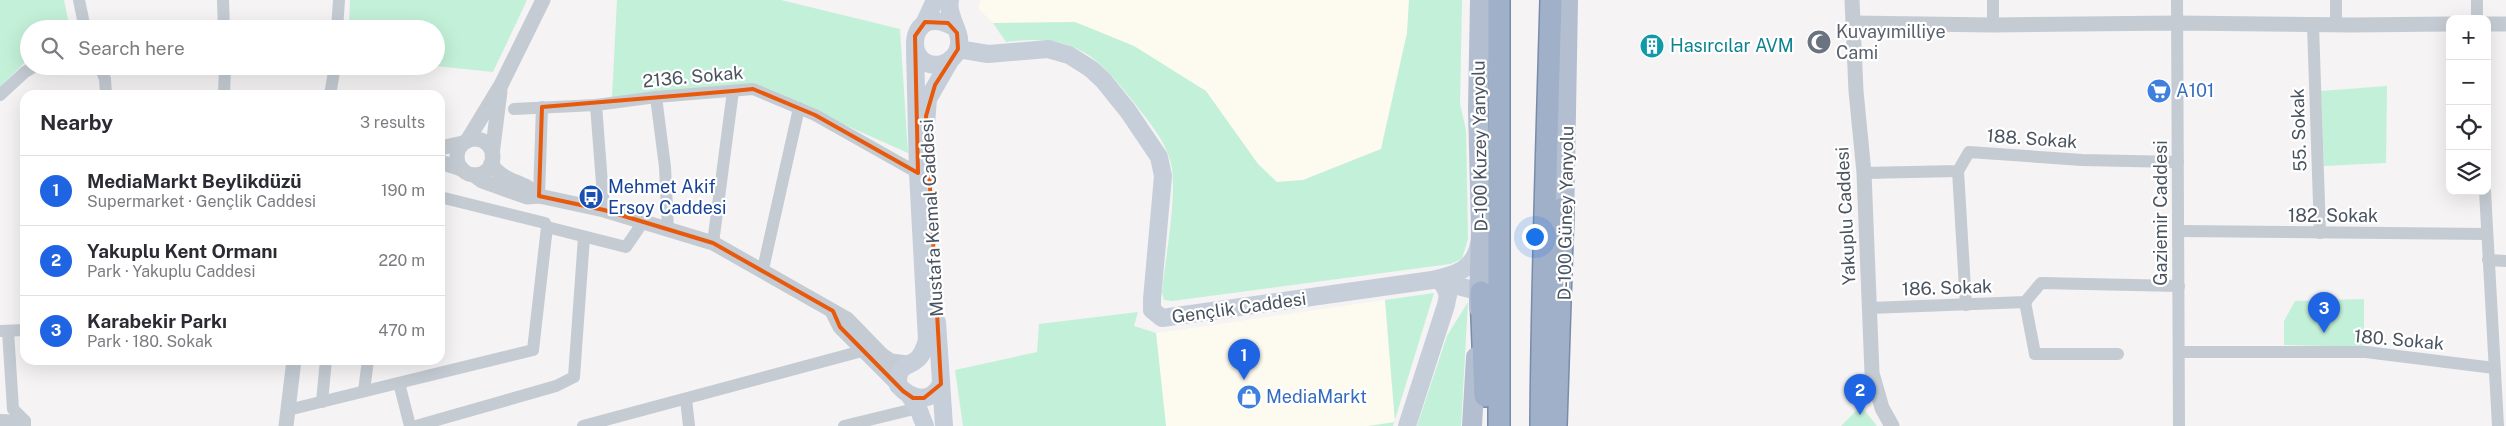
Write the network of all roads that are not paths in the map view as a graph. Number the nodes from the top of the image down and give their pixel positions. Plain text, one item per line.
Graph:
1 (79, 0) edge
2 (223, 0) edge
3 (338, 0) edge
4 (543, 0) edge
5 (935, 0) edge
6 (950, 0) edge
7 (1480, 0) edge
8 (1499, 0) edge
9 (1551, 0) edge
10 (1568, 0) edge
11 (1852, 0) edge
12 (1993, 0) edge
13 (2177, 0) edge
14 (2336, 0) edge
15 (2477, 0) edge
16 (2477, 15) edge
17 (83, 20) edge
18 (224, 20) edge
19 (338, 20) edge
20 (925, 22) junction
21 (1853, 23) junction
22 (2177, 23) junction
23 (2446, 24) edge
24 (2491, 24) edge
25 (2506, 24) edge
26 (1993, 25) junction
27 (2313, 25) junction
28 (2336, 25) junction
29 (954, 27) junction
30 (915, 49) junction
31 (955, 54) junction
32 (22, 75) edge
33 (103, 75) edge
34 (224, 75) edge
35 (334, 75) edge
36 (337, 75) edge
37 (501, 84) junction
38 (106, 90) edge
39 (224, 90) edge
40 (331, 90) edge
41 (338, 90) edge
42 (733, 91) junction
43 (0, 94) edge
44 (656, 97) junction
45 (596, 105) junction
46 (542, 107) junction
47 (799, 108) junction
48 (514, 109) dead end
49 (465, 142) junction
50 (445, 147) edge
51 (492, 159) junction
52 (2178, 162) junction
53 (445, 164) edge
54 (1958, 171) junction
55 (468, 172) junction
56 (918, 173) junction
57 (1864, 173) junction
58 (2485, 195) edge
59 (539, 196) junction
60 (445, 198) edge
61 (1563, 208) junction
62 (604, 210) junction
63 (643, 222) junction
64 (547, 227) junction
65 (1481, 229) junction
66 (668, 230) junction
67 (2179, 231) junction
68 (2320, 233) junction
69 (2487, 234) junction
70 (584, 237) junction
71 (713, 243) junction
72 (2488, 260) junction
73 (2506, 261) edge
74 (763, 269) junction
75 (1437, 280) junction
76 (2179, 286) junction
77 (1481, 292) junction
78 (2025, 302) junction
79 (1966, 305) junction
80 (1870, 308) junction
81 (833, 311) junction
82 (20, 330) edge
83 (4, 331) edge
84 (862, 351) junction
85 (2179, 352) junction
86 (2118, 354) dead end
87 (911, 362) junction
88 (293, 365) edge
89 (326, 365) edge
90 (367, 365) edge
91 (2494, 368) junction
92 (941, 380) junction
93 (399, 383) junction
94 (364, 391) junction
95 (908, 396) junction
96 (686, 399) junction
97 (322, 402) junction
98 (288, 410) junction
99 (0, 420) edge
100 (25, 423) edge
101 (286, 426) edge
102 (410, 426) edge
103 (416, 426) edge
104 (583, 426) edge
105 (690, 426) edge
106 (844, 426) edge
107 (925, 426) edge
108 (944, 426) edge
109 (1408, 426) edge
110 (1472, 426) edge
111 (1484, 426) edge
112 (1499, 426) edge
113 (1541, 426) edge
114 (1556, 426) edge
115 (1564, 426) edge
116 (1892, 426) edge
117 (2179, 426) edge
118 (2498, 426) edge

1 - 17 street
2 - 18 street
3 - 19 street
4 - 37 street
5 - 20 main road
6 - 29 main road
7 - 65 main road, D-100 Kuzey Yanyolu
8 - 112 highway
9 - 113 highway
10 - 61 main road, D-100 Güney Yanyolu
11 - 21 street, Yakuplu Caddesi
12 - 26 street
13 - 22 street, Gaziemir Caddesi
14 - 28 street
15 - 16 street
20 - 29 main road
20 - 30 main road
21 - 26 street
21 - 57 street, Yakuplu Caddesi
22 - 26 street
22 - 27 street
22 - 52 street, Gaziemir Caddesi
23 - 28 street
24 - 25 street
27 - 28 street
27 - 68 street, 55. Sokak
29 - 31 main road
30 - 31 main road
30 - 56 main road, Mustafa Kemal Caddesi
31 - 75 main road, Gençlik Caddesi
31 - 92 main road, Mustafa Kemal Caddesi
32 - 43 street
33 - 38 street
34 - 39 street
35 - 40 street
36 - 41 street
37 - 49 street
37 - 51 street
42 - 44 street, 2136. Sokak
42 - 47 street, 2136. Sokak
42 - 71 street
44 - 45 street, 2136. Sokak
44 - 66 street
45 - 46 street, 2136. Sokak
45 - 62 street
46 - 48 street, 2136. Sokak
46 - 59 street
47 - 56 street, 2136. Sokak
47 - 74 street
49 - 50 street
49 - 51 street
49 - 55 street
51 - 55 street
51 - 59 street
52 - 54 street, 188. Sokak
52 - 67 street, Gaziemir Caddesi
53 - 55 street
54 - 57 street
54 - 79 street
55 - 59 street
56 - 87 main road, Mustafa Kemal Caddesi
57 - 80 street, Yakuplu Caddesi
58 - 69 street
59 - 62 street
60 - 64 street
61 - 114 highway
61 - 115 main road, D-100 Güney Yanyolu
62 - 63 street
63 - 66 street
63 - 70 street
64 - 70 street
64 - 93 street
65 - 75 main road
65 - 77 main road, D-100 Kuzey Yanyolu
66 - 71 street
67 - 68 street, 182. Sokak
67 - 76 street, Gaziemir Caddesi
68 - 69 street, 182. Sokak
69 - 72 street
70 - 103 street
71 - 74 street
72 - 73 street
72 - 91 street
74 - 81 street
75 - 77 main road
75 - 109 main road
76 - 78 street
76 - 85 street, Gaziemir Caddesi
77 - 110 main road, D-100 Kuzey Yanyolu
77 - 111 highway
78 - 79 street, 186. Sokak
78 - 86 street
79 - 80 street, 186. Sokak
80 - 116 street, Yakuplu Caddesi
81 - 84 street
81 - 87 street
82 - 83 street
83 - 100 street
84 - 95 street
84 - 96 street
85 - 91 street, 180. Sokak
85 - 117 street, Gaziemir Caddesi
87 - 92 main road
87 - 95 main road
88 - 98 street
89 - 97 street
90 - 94 street
91 - 118 street
92 - 95 main road
92 - 108 main road
93 - 94 street
93 - 102 street
94 - 97 street
95 - 106 street
95 - 107 main road
96 - 104 street
96 - 105 street
97 - 98 street
98 - 101 street
99 - 100 street

